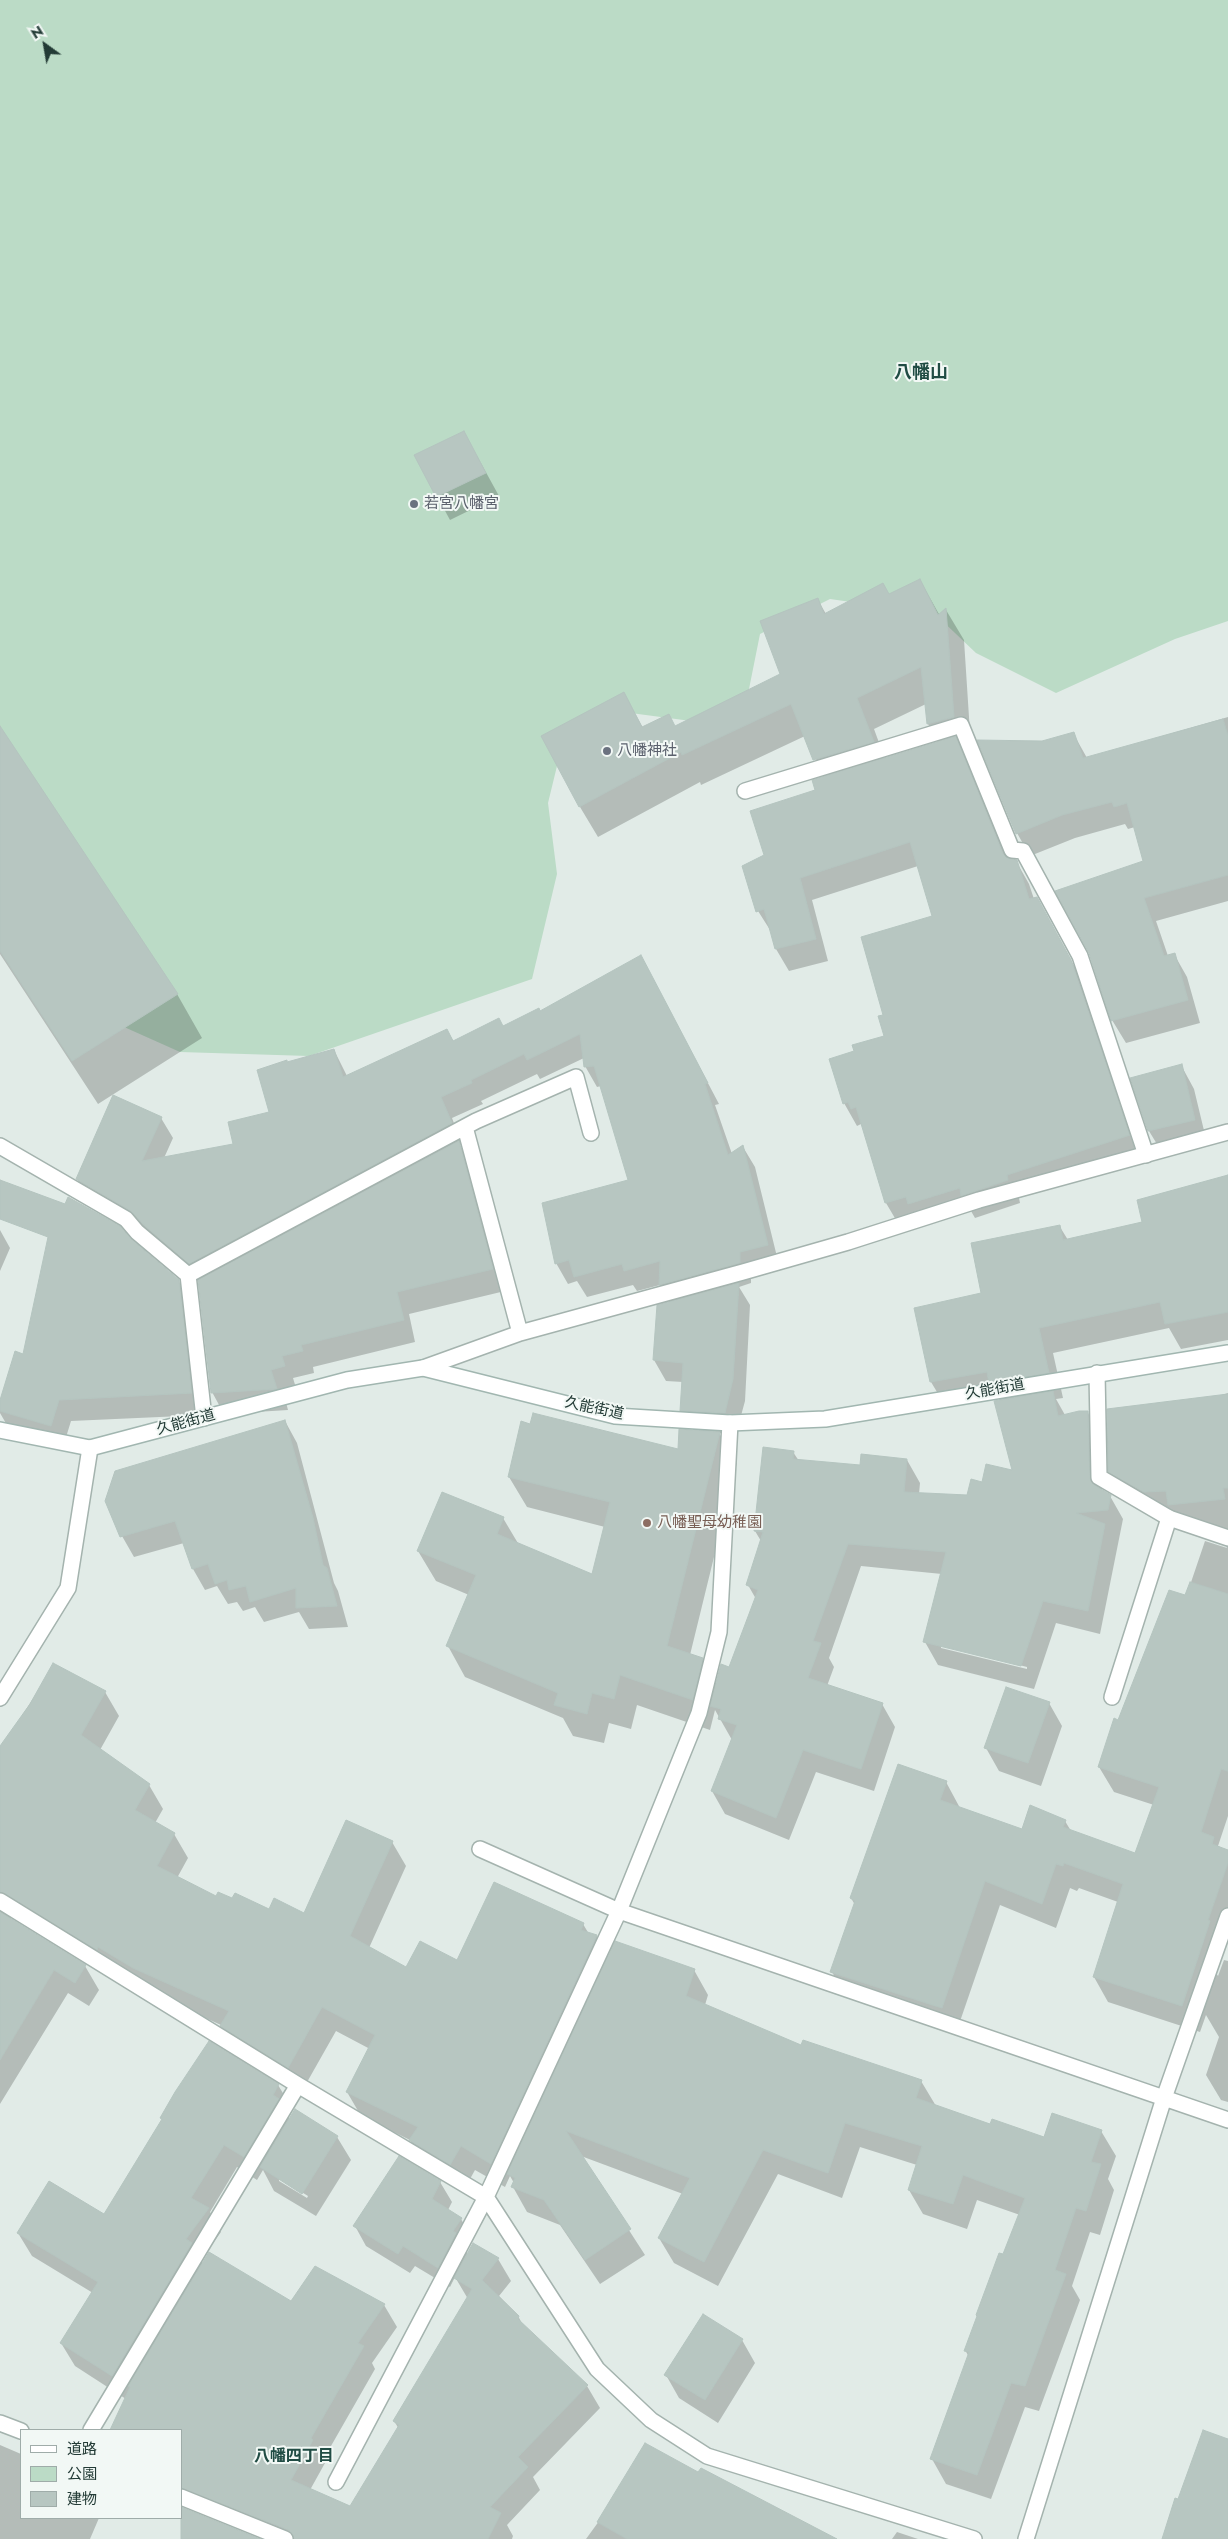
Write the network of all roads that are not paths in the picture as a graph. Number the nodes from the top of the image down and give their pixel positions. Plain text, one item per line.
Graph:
1 (745, 791) dead end
2 (465, 1127) junction
3 (1228, 1132) edge
4 (591, 1133) dead end
5 (0, 1146) edge
6 (1146, 1155) junction
7 (188, 1275) junction
8 (520, 1333) junction
9 (1228, 1353) edge
10 (423, 1368) junction
11 (1097, 1373) junction
12 (204, 1418) junction
13 (730, 1423) junction
14 (0, 1430) edge
15 (90, 1448) junction
16 (1169, 1518) junction
17 (1228, 1538) edge
18 (1112, 1697) dead end
19 (0, 1698) edge
20 (480, 1849) dead end
21 (0, 1901) edge
22 (619, 1911) junction
23 (1228, 1916) edge
24 (298, 2085) junction
25 (1164, 2098) junction
26 (1228, 2120) edge
27 (486, 2197) junction
28 (0, 2423) edge
29 (92, 2429) edge
30 (20, 2432) edge
31 (336, 2482) dead end
32 (182, 2497) edge
33 (285, 2539) edge
34 (974, 2539) edge
35 (1026, 2539) edge

1 - 6 street
2 - 4 street
2 - 7 street
2 - 8 street
3 - 6 street
5 - 7 street
6 - 8 street
7 - 12 street
8 - 10 street
9 - 11 street, 久能街道
10 - 12 street, 久能街道
10 - 13 street, 久能街道
11 - 13 street, 久能街道
11 - 16 street
12 - 15 street, 久能街道
13 - 22 street
14 - 15 street, 久能街道
15 - 19 street
16 - 17 street
16 - 18 street
20 - 22 street
21 - 24 street
22 - 25 street
22 - 27 street
23 - 25 street
24 - 27 street
24 - 29 street
25 - 26 street
25 - 35 street
27 - 31 street
27 - 34 street
28 - 30 street
32 - 33 street

